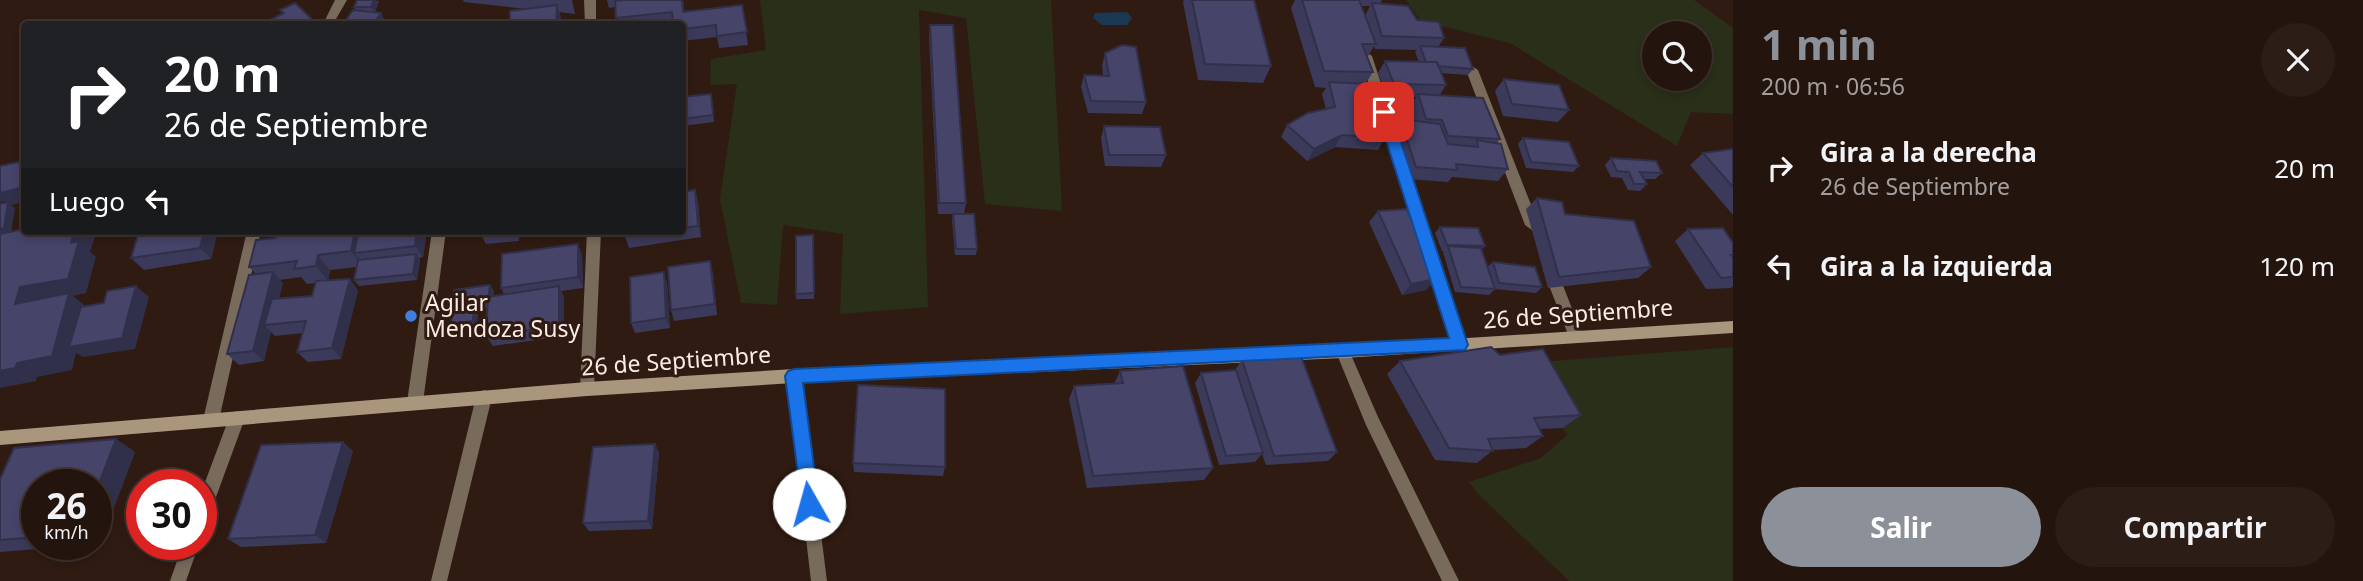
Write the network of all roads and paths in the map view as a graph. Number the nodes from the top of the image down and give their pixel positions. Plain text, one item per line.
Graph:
1 (341, 0) edge
2 (590, 0) edge
3 (330, 21) edge
4 (592, 21) edge
5 (1364, 48) edge
6 (1472, 70) edge
7 (253, 235) edge
8 (438, 235) edge
9 (594, 235) edge
10 (1536, 235) dead end
11 (1546, 261) dead end
12 (1733, 327) edge
13 (1576, 337) junction
14 (1460, 345) junction
15 (1343, 352) junction
16 (794, 376) junction
17 (587, 389) junction
18 (484, 397) junction
19 (415, 402) junction
20 (237, 418) junction
21 (211, 420) junction
22 (23, 436) junction
23 (0, 438) edge
24 (12, 459) edge
25 (217, 472) edge
26 (185, 560) edge
27 (178, 581) edge
28 (439, 581) edge
29 (819, 581) edge
30 (1451, 581) edge

1 - 3 street
2 - 4 street
5 - 14 street
6 - 10 street
7 - 21 street
8 - 19 street
9 - 17 street
11 - 13 street
12 - 13 street, 26 de Septiembre
13 - 14 street, 26 de Septiembre
14 - 15 street, 26 de Septiembre
15 - 16 street, 26 de Septiembre
15 - 30 street
16 - 17 street, 26 de Septiembre
16 - 29 street
17 - 18 street, 26 de Septiembre
18 - 19 street, 26 de Septiembre
18 - 28 street
19 - 20 street, 26 de Septiembre
20 - 21 street, 26 de Septiembre
20 - 25 street
21 - 22 street, 26 de Septiembre
22 - 23 street, 26 de Septiembre
22 - 24 street
26 - 27 street

